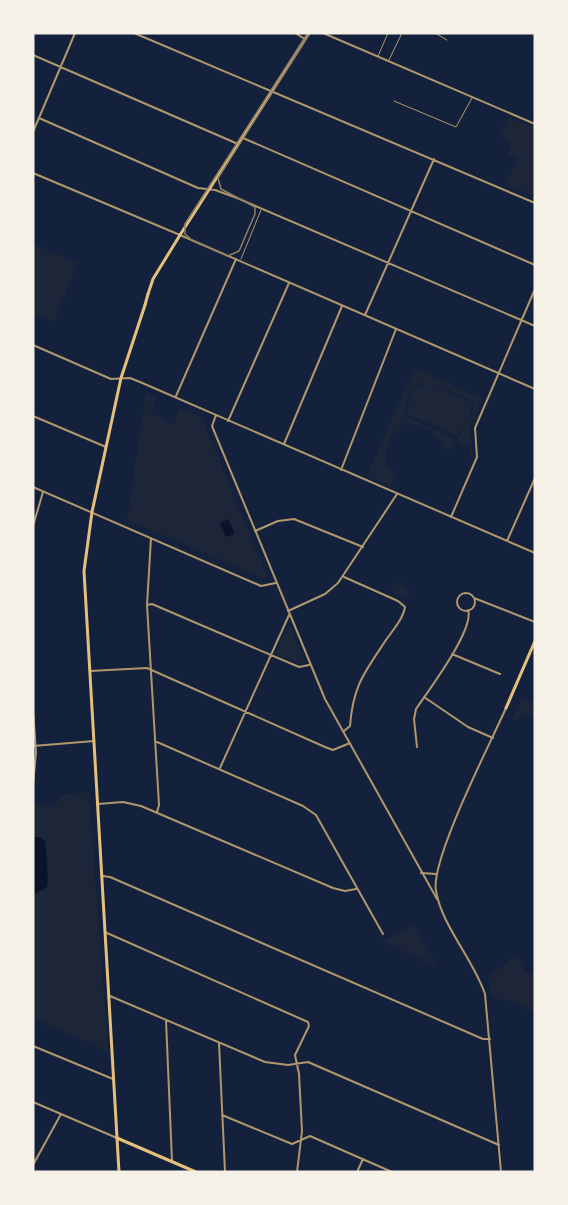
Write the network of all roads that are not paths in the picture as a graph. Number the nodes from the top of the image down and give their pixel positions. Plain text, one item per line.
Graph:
1 (75, 33) edge
2 (134, 33) edge
3 (295, 33) edge
4 (309, 33) edge
5 (323, 33) edge
6 (388, 33) edge
7 (402, 33) edge
8 (435, 33) edge
9 (305, 39) junction
10 (447, 40) dead end
11 (33, 55) edge
12 (378, 57) junction
13 (388, 62) junction
14 (61, 67) junction
15 (272, 92) junction
16 (472, 97) junction
17 (394, 101) dead end
18 (39, 118) junction
19 (535, 124) edge
20 (33, 132) edge
21 (242, 137) junction
22 (238, 144) junction
23 (434, 159) junction
24 (33, 173) edge
25 (209, 189) junction
26 (535, 203) edge
27 (262, 208) junction
28 (410, 211) junction
29 (180, 235) junction
30 (236, 259) junction
31 (241, 261) junction
32 (388, 262) junction
33 (535, 265) edge
34 (289, 283) junction
35 (535, 289) edge
36 (342, 305) junction
37 (365, 315) junction
38 (521, 320) junction
39 (535, 326) edge
40 (396, 329) junction
41 (33, 345) edge
42 (498, 373) junction
43 (121, 378) junction
44 (535, 389) edge
45 (176, 398) junction
46 (216, 415) junction
47 (33, 416) edge
48 (228, 421) junction
49 (284, 444) junction
50 (106, 447) junction
51 (341, 470) junction
52 (535, 478) edge
53 (33, 487) edge
54 (44, 492) junction
55 (397, 494) junction
56 (92, 512) junction
57 (451, 517) junction
58 (33, 526) edge
59 (255, 531) junction
60 (151, 538) junction
61 (507, 541) junction
62 (363, 547) junction
63 (535, 553) edge
64 (344, 577) junction
65 (276, 583) junction
66 (474, 598) junction
67 (147, 605) junction
68 (468, 610) junction
69 (289, 612) junction
70 (535, 622) edge
71 (535, 641) edge
72 (270, 654) junction
73 (452, 654) junction
74 (309, 665) junction
75 (151, 670) junction
76 (89, 671) junction
77 (500, 674) dead end
78 (424, 697) junction
79 (506, 708) joint
80 (33, 710) edge
81 (246, 713) junction
82 (343, 732) junction
83 (493, 738) junction
84 (94, 741) junction
85 (157, 742) junction
86 (350, 743) junction
87 (34, 746) edge
88 (417, 747) dead end
89 (220, 768) junction
90 (33, 786) edge
91 (98, 804) junction
92 (157, 812) junction
93 (421, 873) junction
94 (436, 874) junction
95 (103, 876) junction
96 (356, 889) junction
97 (439, 902) junction
98 (107, 933) junction
99 (383, 934) dead end
100 (110, 996) junction
101 (166, 1020) junction
102 (490, 1039) junction
103 (219, 1043) junction
104 (33, 1046) edge
105 (297, 1065) junction
106 (115, 1080) junction
107 (33, 1102) edge
108 (61, 1114) junction
109 (222, 1115) junction
110 (117, 1138) junction
111 (302, 1138) junction
112 (499, 1145) junction
113 (363, 1159) junction
114 (172, 1162) junction
115 (33, 1164) edge
116 (119, 1172) edge
117 (196, 1172) edge
118 (225, 1172) edge
119 (297, 1172) edge
120 (357, 1172) edge
121 (392, 1172) edge
122 (501, 1172) edge

1 - 14 street
2 - 15 street
3 - 9 street
4 - 9 main road
5 - 12 street
6 - 12 lane
7 - 13 lane
8 - 10 lane
9 - 15 main road
11 - 14 street
12 - 13 street
13 - 16 street
14 - 18 street
14 - 22 street
15 - 21 main road
15 - 23 street
16 - 17 lane
16 - 19 street
18 - 20 street
18 - 25 street
21 - 22 main road
21 - 28 street
22 - 25 main road
23 - 26 street
23 - 28 street
24 - 29 street
25 - 27 street
25 - 29 main road
27 - 31 lane
27 - 32 street
28 - 32 street
28 - 33 street
29 - 30 street
29 - 43 main road
30 - 31 street
30 - 45 street
31 - 34 street
32 - 37 street
32 - 38 street
34 - 36 street
34 - 48 street
35 - 38 street
36 - 37 street
36 - 49 street
37 - 40 street
38 - 39 street
38 - 42 street
40 - 42 street
40 - 51 street
41 - 43 street
42 - 44 street
42 - 57 street
43 - 45 street
43 - 50 main road
45 - 46 street
46 - 48 street
46 - 59 street
47 - 50 street
48 - 49 street
49 - 51 street
50 - 56 main road
51 - 55 street
52 - 61 street
53 - 54 street
54 - 56 street
54 - 58 street
55 - 57 street
55 - 62 street
56 - 60 street
56 - 76 main road
57 - 61 street
59 - 62 street
59 - 65 street
60 - 65 street
60 - 67 street
61 - 63 street
62 - 64 street
64 - 69 street
64 - 82 street
65 - 69 street
66 - 68 street
66 - 68 street
66 - 70 street
67 - 72 street
67 - 75 street
68 - 73 street
69 - 72 street
69 - 74 street
71 - 79 main road
72 - 74 street
72 - 81 street
73 - 77 street
73 - 78 street
74 - 82 street
75 - 76 street
75 - 81 street
75 - 85 street
76 - 84 main road
78 - 83 street
78 - 88 street
79 - 83 street
80 - 87 street
81 - 86 street
81 - 89 street
82 - 86 street
83 - 94 street
84 - 87 street
84 - 91 main road
85 - 89 street
85 - 92 street
86 - 93 street
87 - 90 street
89 - 96 street
91 - 92 street
91 - 95 main road
92 - 96 street
93 - 94 street
93 - 97 street
94 - 97 street
95 - 98 main road
95 - 102 street
96 - 99 street
97 - 102 street
98 - 100 main road
98 - 105 street
100 - 101 street
100 - 106 main road
101 - 103 street
101 - 114 street
102 - 112 street
103 - 105 street
103 - 109 street
104 - 106 street
105 - 111 street
105 - 112 street
106 - 110 main road
107 - 108 street
108 - 110 street
108 - 115 street
109 - 111 street
109 - 118 street
110 - 114 main road
110 - 116 main road
111 - 113 street
111 - 119 street
112 - 122 street
113 - 120 street
113 - 121 street
114 - 117 main road

